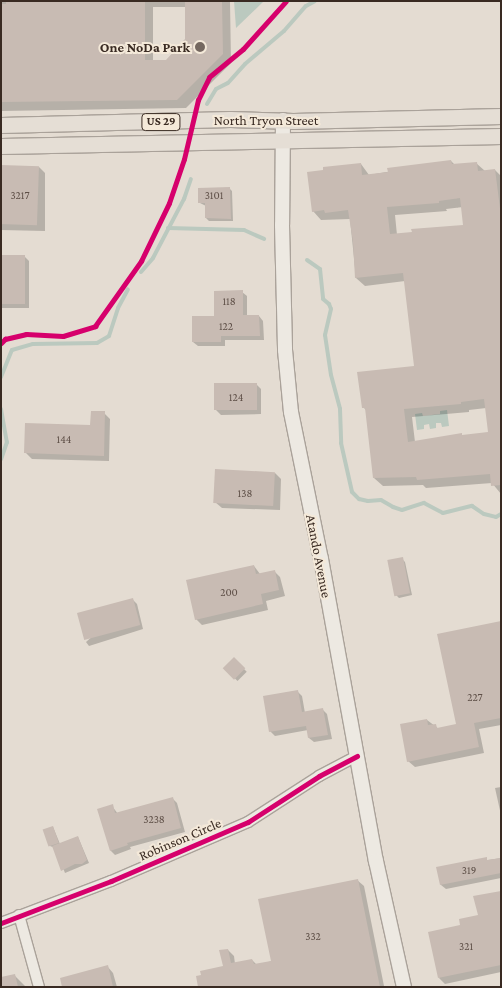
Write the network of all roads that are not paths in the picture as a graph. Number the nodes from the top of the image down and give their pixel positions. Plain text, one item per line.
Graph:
1 (501, 116) edge
2 (283, 120) junction
3 (1, 125) edge
4 (501, 136) edge
5 (282, 138) junction
6 (1, 146) edge
7 (357, 756) junction
8 (19, 915) junction
9 (1, 923) edge
10 (39, 987) edge
11 (404, 987) edge

1 - 2 main road, North Tryon Street / US 29
2 - 3 main road, North Tryon Street / US 29
2 - 5 main road, Atando Avenue
4 - 5 main road, North Tryon Street / US 29
5 - 6 main road, North Tryon Street / US 29
5 - 7 main road, Atando Avenue
7 - 8 street, Robinson Circle
7 - 11 main road, Atando Avenue
8 - 9 street, Robinson Circle
8 - 10 street

